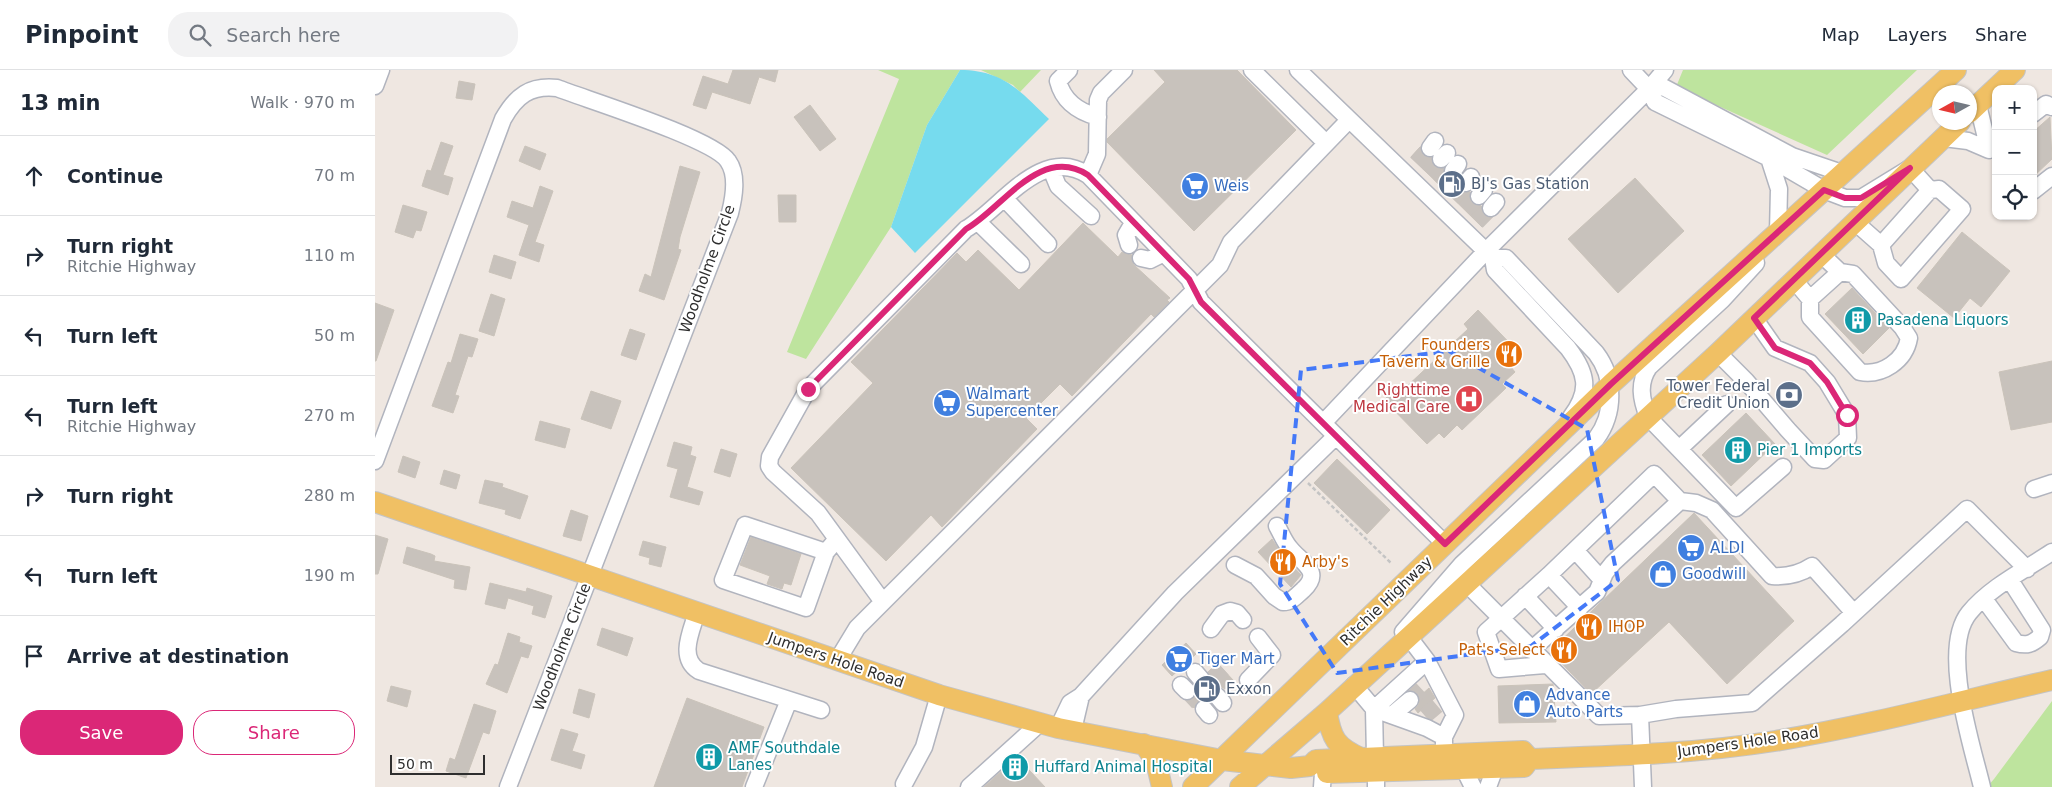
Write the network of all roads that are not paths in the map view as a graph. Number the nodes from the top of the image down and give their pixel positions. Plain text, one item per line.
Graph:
1 (381, 70) edge
2 (1069, 70) edge
3 (1123, 70) edge
4 (1252, 70) edge
5 (1298, 70) edge
6 (1631, 70) edge
7 (1665, 70) edge
8 (1956, 70) edge
9 (2015, 70) edge
10 (375, 86) edge
11 (1649, 89) junction
12 (1977, 106) edge
13 (2052, 107) edge
14 (2037, 111) edge
15 (1977, 116) edge
16 (1098, 117) junction
17 (1349, 120) junction
18 (1952, 130) edge
19 (1944, 138) junction
20 (1326, 143) junction
21 (1992, 150) edge
22 (1992, 154) edge
23 (1769, 158) junction
24 (1910, 168) junction
25 (1051, 169) junction
26 (1842, 173) junction
27 (1088, 175) junction
28 (2052, 176) edge
29 (2037, 188) edge
30 (1824, 190) junction
31 (1929, 190) junction
32 (1004, 198) junction
33 (1091, 216) dead end
34 (978, 222) junction
35 (1855, 222) junction
36 (1133, 223) junction
37 (1778, 232) junction
38 (1048, 244) dead end
39 (1129, 245) dead end
40 (1881, 245) junction
41 (1163, 253) junction
42 (1821, 254) junction
43 (1490, 255) junction
44 (1141, 258) dead end
45 (1021, 264) dead end
46 (1840, 272) junction
47 (1794, 280) junction
48 (1195, 290) junction
49 (1811, 299) junction
50 (1754, 318) junction
51 (1718, 353) junction
52 (1611, 384) junction
53 (1727, 404) dead end
54 (1648, 416) junction
55 (1324, 422) junction
56 (1336, 436) junction
57 (1554, 438) junction
58 (1679, 449) junction
59 (375, 461) edge
60 (1783, 468) dead end
61 (2052, 483) edge
62 (2034, 489) dead end
63 (1680, 501) junction
64 (375, 502) edge
65 (1277, 526) dead end
66 (837, 539) junction
67 (1445, 544) junction
68 (1575, 550) junction
69 (825, 552) junction
70 (2052, 552) edge
71 (1235, 565) dead end
72 (2027, 569) junction
73 (590, 575) junction
74 (1549, 575) junction
75 (1602, 580) junction
76 (2011, 580) junction
77 (1466, 583) junction
78 (1525, 596) junction
79 (1983, 599) junction
80 (883, 602) junction
81 (1580, 608) junction
82 (697, 612) junction
83 (1854, 613) junction
84 (1501, 619) junction
85 (1243, 620) dead end
86 (1556, 628) junction
87 (1211, 629) dead end
88 (1408, 636) junction
89 (1258, 637) dead end
90 (1531, 650) junction
91 (837, 661) junction
92 (1427, 661) junction
93 (1379, 662) junction
94 (1545, 665) junction
95 (1248, 680) dead end
96 (2052, 680) edge
97 (1354, 685) junction
98 (939, 695) junction
99 (789, 700) junction
100 (1410, 700) tunnel mouth
101 (1963, 701) junction
102 (1374, 709) junction
103 (821, 710) dead end
104 (1327, 712) junction
105 (1392, 715) junction
106 (1641, 715) junction
107 (1057, 727) junction
108 (1144, 744) junction
109 (1444, 746) junction
110 (1641, 754) junction
111 (1530, 759) junction
112 (1222, 760) junction
113 (1265, 764) junction
114 (1372, 768) edge
115 (1495, 768) junction
116 (1464, 769) junction
117 (1319, 775) edge
118 (904, 786) edge
119 (508, 787) edge
120 (754, 787) edge
121 (969, 787) edge
122 (1162, 787) edge
123 (1193, 787) edge
124 (1240, 787) edge
125 (1473, 787) edge
126 (1489, 787) edge
127 (1643, 787) edge
128 (1982, 787) edge

1 - 10 street
2 - 16 street
3 - 16 street
4 - 20 street
5 - 17 street
6 - 11 street
7 - 11 street
8 - 26 main road, Ritchie Highway
9 - 12 main road
11 - 23 street
11 - 26 street
11 - 43 street
13 - 14 street
15 - 21 street
16 - 27 street
17 - 20 street
17 - 43 street
18 - 19 main road
19 - 22 street
19 - 24 main road
20 - 48 street
23 - 30 street
23 - 37 street
24 - 30 street
24 - 31 street
24 - 35 main road
25 - 27 street
25 - 32 street
25 - 33 street
26 - 30 main road, Ritchie Highway
27 - 36 street
28 - 29 street
30 - 37 main road, Ritchie Highway
30 - 54 street
31 - 40 street
31 - 40 street
32 - 34 street
32 - 38 street
34 - 45 street
34 - 66 street
35 - 40 street
35 - 42 main road
36 - 39 street
36 - 41 street
37 - 52 main road, Ritchie Highway
41 - 44 street
41 - 48 street
42 - 46 street
42 - 47 main road
43 - 52 street
43 - 55 street
43 - 57 street
46 - 49 street
46 - 49 street
47 - 49 street
47 - 50 main road
48 - 55 street
48 - 80 street
50 - 51 main road
50 - 51 street
51 - 54 main road
52 - 57 main road, Ritchie Highway
52 - 93 street
53 - 58 street
54 - 58 street
54 - 77 main road
55 - 56 street
56 - 67 street
56 - 107 street
57 - 67 main road, Ritchie Highway
58 - 60 street
59 - 73 street, Woodholme Circle
61 - 62 street
63 - 68 street
63 - 75 street
63 - 83 street
64 - 73 main road, Jumpers Hole Road
65 - 71 street
66 - 69 street
66 - 80 street
67 - 112 main road, Ritchie Highway
68 - 74 street
68 - 75 street
69 - 69 street
70 - 72 street
72 - 76 street
72 - 83 street
73 - 82 main road, Jumpers Hole Road
73 - 119 street, Woodholme Circle
74 - 78 street
74 - 81 street
75 - 81 street
76 - 79 street
76 - 79 street
77 - 84 street
77 - 88 main road
78 - 84 street
78 - 86 street
79 - 101 street
80 - 91 street
81 - 86 street
82 - 91 main road, Jumpers Hole Road
82 - 99 street
83 - 106 street
84 - 90 street
84 - 94 street
85 - 87 street
86 - 90 street
88 - 92 street
88 - 93 main road
89 - 95 street
90 - 94 street
91 - 98 main road, Jumpers Hole Road
92 - 102 street
92 - 109 street
93 - 97 main road
94 - 106 street
96 - 101 main road, Jumpers Hole Road
97 - 102 street
97 - 104 main road
98 - 107 main road, Jumpers Hole Road
98 - 118 street
99 - 103 street
99 - 120 street
100 - 105 street
101 - 110 main road, Jumpers Hole Road
101 - 128 street
102 - 105 street
102 - 114 street
104 - 113 main road
104 - 114 main road
105 - 109 street
106 - 110 street
107 - 108 main road, Jumpers Hole Road
107 - 121 street
108 - 112 main road, Jumpers Hole Road
108 - 122 main road
109 - 111 main road, Jumpers Hole Road
109 - 114 main road, Jumpers Hole Road
110 - 111 main road, Jumpers Hole Road
110 - 127 street
111 - 115 main road, Jumpers Hole Road
112 - 113 main road, Jumpers Hole Road
112 - 123 main road, Ritchie Highway
113 - 117 main road, Jumpers Hole Road
113 - 124 main road
114 - 116 main road, Jumpers Hole Road
114 - 117 main road, Jumpers Hole Road
115 - 116 main road, Jumpers Hole Road
115 - 126 street
116 - 125 street

